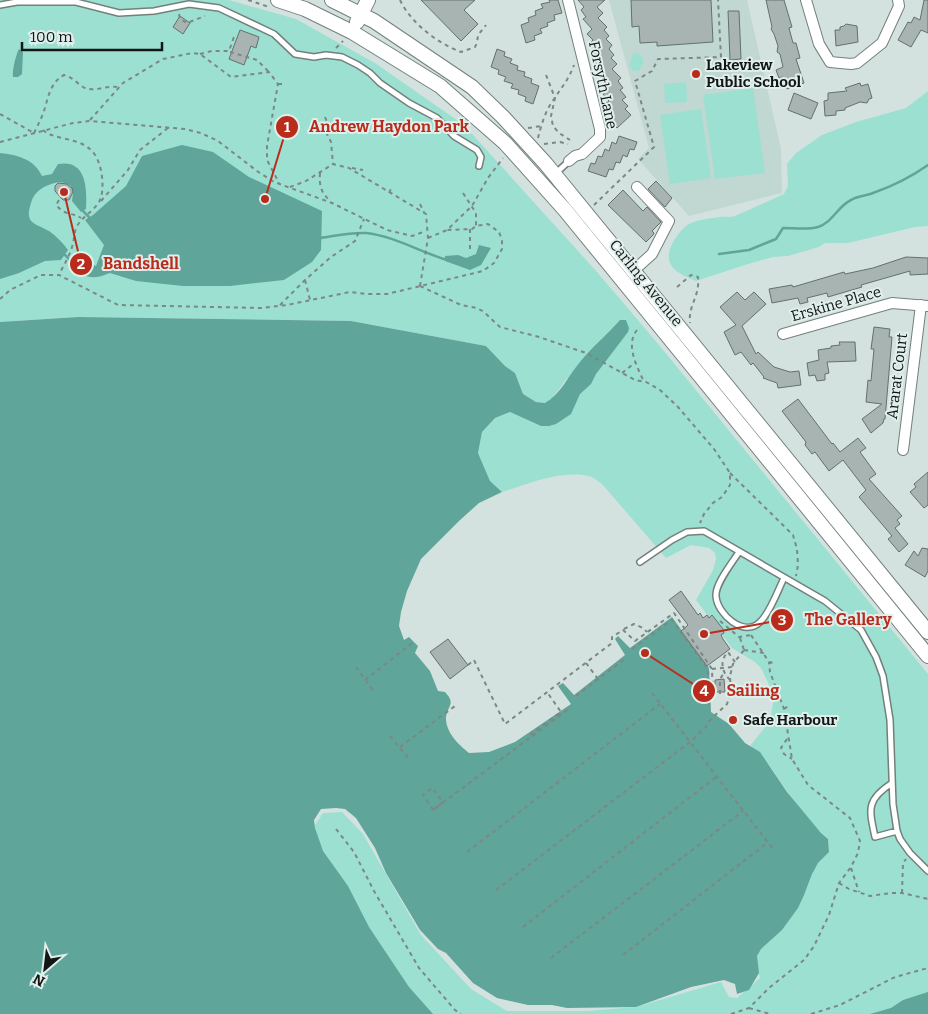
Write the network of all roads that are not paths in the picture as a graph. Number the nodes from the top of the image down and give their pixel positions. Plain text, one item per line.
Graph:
1 (332, 0) edge
2 (368, 0) edge
3 (568, 0) edge
4 (806, 0) edge
5 (898, 0) edge
6 (17, 1) edge
7 (276, 4) edge
8 (0, 5) edge
9 (361, 14) junction
10 (350, 36) junction
11 (569, 161) joint
12 (479, 166) dead end
13 (554, 174) junction
14 (637, 188) dead end
15 (632, 272) junction
16 (924, 305) edge
17 (783, 334) dead end
18 (903, 450) dead end
19 (738, 552) junction
20 (640, 562) dead end
21 (784, 578) junction
22 (928, 632) edge
23 (928, 656) edge
24 (892, 783) junction
25 (896, 831) junction
26 (928, 871) edge

1 - 9 main road, Carling Avenue
2 - 9 main road
3 - 11 street, Forsyth Lane
4 - 5 street
6 - 8 lane
6 - 12 lane
7 - 10 main road, Carling Avenue
9 - 10 main road
9 - 13 main road, Carling Avenue
10 - 23 main road, Carling Avenue
11 - 13 lane
13 - 15 main road, Carling Avenue
14 - 15 street
15 - 22 main road, Carling Avenue
16 - 17 street, Erskine Place
16 - 18 street, Ararat Court
19 - 20 lane
19 - 21 lane
19 - 21 lane
21 - 24 lane
24 - 25 lane
24 - 25 lane
25 - 26 lane

